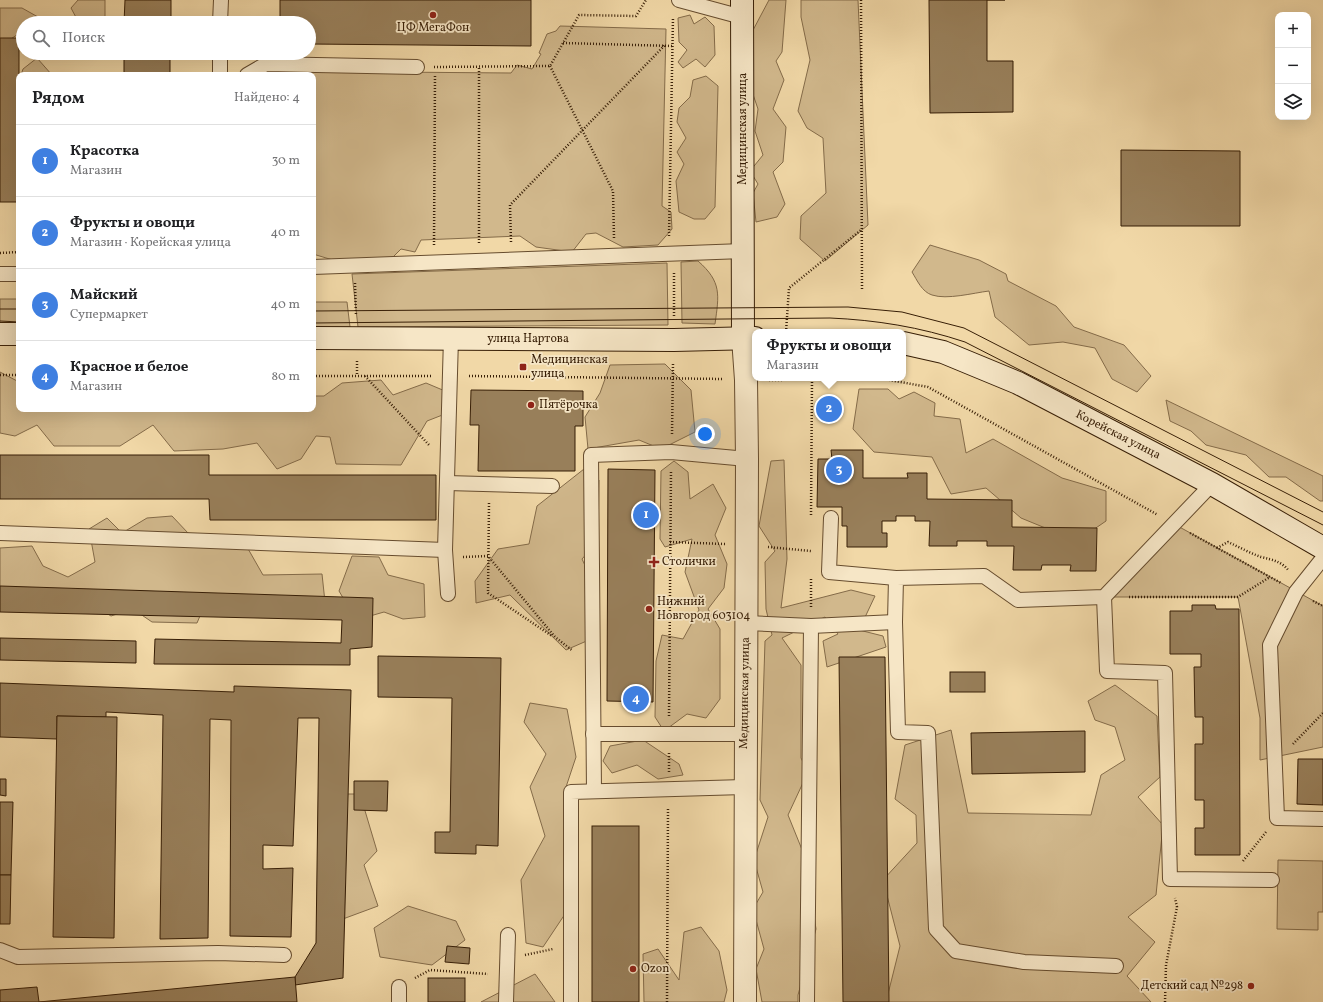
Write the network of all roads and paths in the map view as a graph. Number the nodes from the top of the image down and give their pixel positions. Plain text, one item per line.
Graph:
1 (221, 0) edge
2 (646, 0) edge
3 (679, 0) edge
4 (861, 0) edge
5 (742, 8) edge
6 (674, 15) dead end
7 (220, 16) edge
8 (563, 43) junction
9 (665, 46) junction
10 (673, 46) junction
11 (220, 60) edge
12 (550, 66) junction
13 (417, 67) joint
14 (435, 67) junction
15 (479, 68) junction
16 (220, 72) edge
17 (252, 72) edge
18 (582, 130) junction
19 (862, 230) junction
20 (614, 240) dead end
21 (511, 243) dead end
22 (479, 244) dead end
23 (434, 247) dead end
24 (743, 251) junction
25 (0, 252) edge
26 (16, 252) edge
27 (673, 255) junction
28 (355, 266) junction
29 (316, 267) edge
30 (0, 274) edge
31 (16, 274) edge
32 (862, 289) dead end
33 (786, 329) edge
34 (0, 334) edge
35 (16, 334) edge
36 (316, 338) edge
37 (356, 338) junction
38 (451, 338) junction
39 (749, 338) edge
40 (674, 340) junction
41 (906, 343) edge
42 (0, 375) edge
43 (16, 375) edge
44 (316, 376) edge
45 (357, 376) junction
46 (366, 376) junction
47 (450, 376) junction
48 (673, 378) junction
49 (746, 380) junction
50 (752, 380) edge
51 (812, 381) edge
52 (895, 381) edge
53 (671, 452) junction
54 (747, 459) junction
55 (447, 464) junction
56 (447, 483) junction
57 (490, 484) junction
58 (1212, 484) junction
59 (552, 486) dead end
60 (831, 518) dead end
61 (811, 520) dead end
62 (1174, 524) junction
63 (0, 533) edge
64 (811, 544) dead end
65 (1217, 548) junction
66 (1323, 548) edge
67 (445, 554) junction
68 (488, 556) junction
69 (1323, 558) edge
70 (811, 559) dead end
71 (811, 574) dead end
72 (896, 578) junction
73 (1296, 592) junction
74 (448, 594) dead end
75 (1104, 598) junction
76 (895, 622) junction
77 (746, 624) junction
78 (811, 626) junction
79 (555, 637) junction
80 (593, 666) junction
81 (1323, 713) edge
82 (593, 734) junction
83 (669, 734) junction
84 (745, 734) junction
85 (1275, 762) junction
86 (744, 787) junction
87 (669, 788) junction
88 (594, 791) junction
89 (1277, 818) junction
90 (1323, 819) edge
91 (1170, 879) junction
92 (1228, 880) junction
93 (1272, 880) dead end
94 (508, 935) dead end
95 (0, 950) edge
96 (539, 953) dead end
97 (284, 955) dead end
98 (1116, 966) dead end
99 (507, 968) junction
100 (399, 987) joint
101 (399, 1002) edge
102 (506, 1002) edge
103 (571, 1002) edge
104 (667, 1002) edge
105 (745, 1002) edge
106 (807, 1002) edge
107 (1165, 1002) edge

1 - 7 lane
2 - 8 path
3 - 5 lane
4 - 19 path
5 - 24 street, Медицинская улица
6 - 10 path
8 - 9 path
8 - 12 path
9 - 10 path
9 - 18 path
10 - 27 path
11 - 16 lane
12 - 15 path
12 - 18 path
13 - 14 path
13 - 17 lane
14 - 15 path
14 - 23 path
15 - 22 path
18 - 20 path
18 - 21 path
19 - 32 path
19 - 33 path
24 - 27 lane
24 - 39 street, Медицинская улица
25 - 26 path
27 - 28 lane
27 - 40 path
28 - 29 lane
28 - 37 path
30 - 31 lane
34 - 35 street
36 - 37 street, улица Нартова
37 - 38 street, улица Нартова
37 - 45 path
38 - 40 street, улица Нартова
38 - 47 lane
39 - 40 street, улица Нартова
39 - 49 street, Медицинская улица
40 - 48 path
41 - 58 street, Корейская улица
42 - 43 path
44 - 45 path
45 - 46 path
46 - 47 path
46 - 55 path
47 - 48 path
47 - 55 lane
48 - 49 path
48 - 53 path
49 - 50 path
49 - 54 street, Медицинская улица
51 - 61 path
52 - 62 path
53 - 54 lane
53 - 80 lane
53 - 83 path
54 - 77 street, Медицинская улица
55 - 56 lane
56 - 57 lane
56 - 67 lane
57 - 59 lane
57 - 68 path
58 - 62 lane
58 - 66 street, Корейская улица
60 - 72 lane
62 - 65 path
62 - 75 lane
63 - 67 lane
64 - 70 path
65 - 73 path
65 - 75 path
67 - 68 path
67 - 74 lane
68 - 79 path
68 - 79 path
69 - 73 lane
71 - 78 path
72 - 75 lane
72 - 76 lane
73 - 85 lane
75 - 91 lane
76 - 78 lane
76 - 98 lane
77 - 78 lane
77 - 84 street, Медицинская улица
78 - 106 lane
79 - 80 path
80 - 82 lane
81 - 85 path
82 - 83 lane
82 - 88 lane
83 - 84 lane
83 - 87 path
84 - 86 street, Медицинская улица
85 - 89 lane
86 - 87 lane
86 - 105 street, Медицинская улица
87 - 88 lane
87 - 104 path
88 - 103 lane
89 - 90 lane
89 - 92 path
91 - 92 lane
91 - 107 path
92 - 93 lane
94 - 99 lane
95 - 97 lane
96 - 99 path
99 - 100 path
99 - 102 lane
100 - 101 lane

